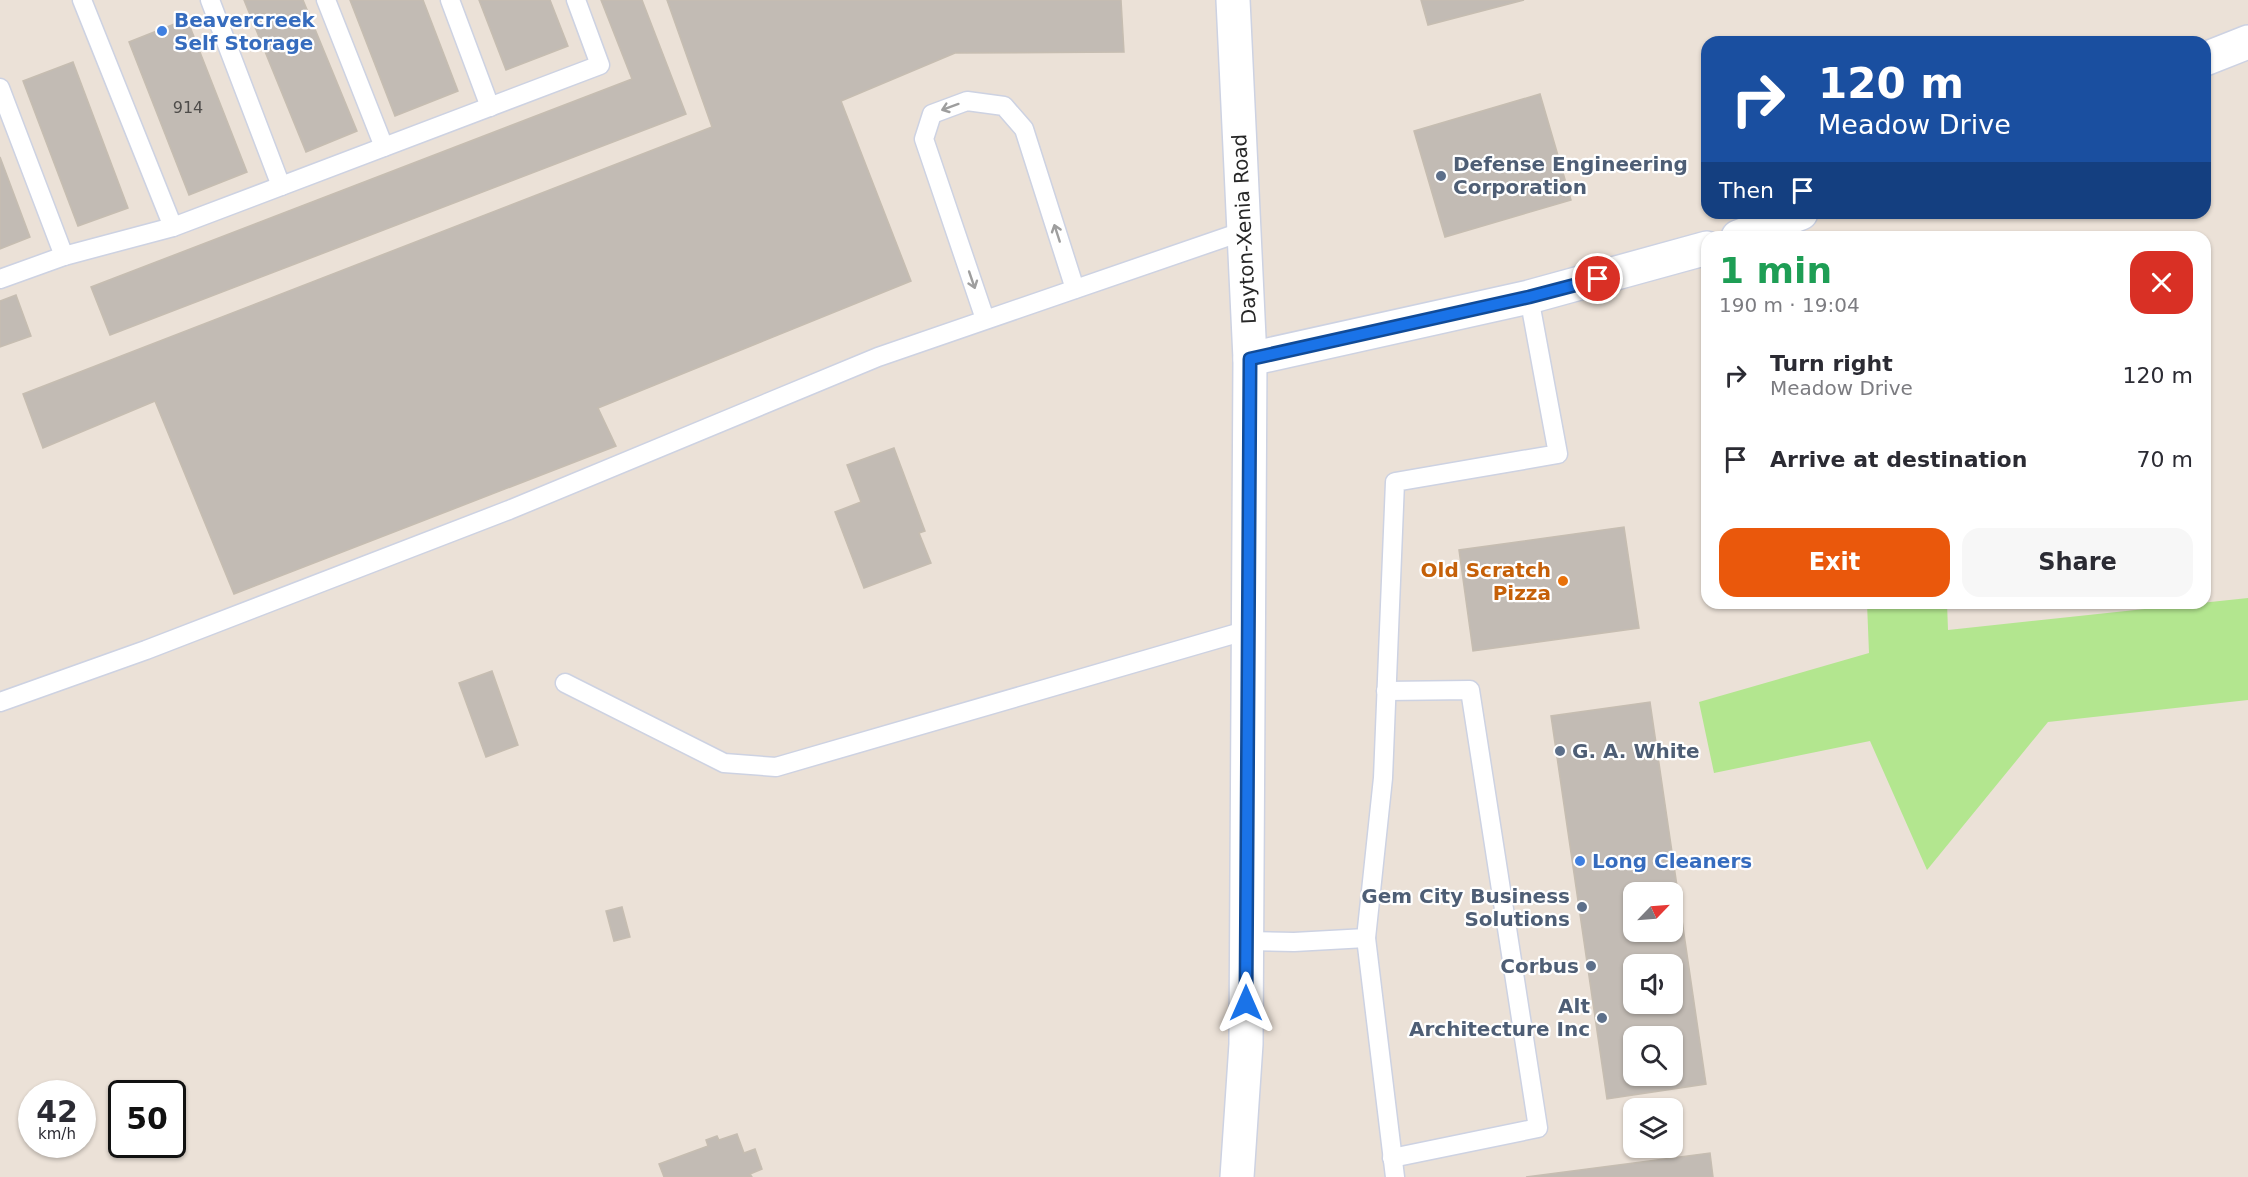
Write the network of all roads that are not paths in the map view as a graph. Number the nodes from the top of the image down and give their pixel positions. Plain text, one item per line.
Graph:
1 (82, 0) edge
2 (210, 0) edge
3 (326, 0) edge
4 (450, 0) edge
5 (576, 0) edge
6 (1233, 0) edge
7 (2248, 42) edge
8 (2211, 57) edge
9 (0, 88) edge
10 (490, 106) junction
11 (384, 147) junction
12 (281, 186) junction
13 (1785, 219) edge
14 (173, 227) junction
15 (1244, 231) junction
16 (1754, 231) edge
17 (1701, 250) edge
18 (64, 256) junction
19 (0, 279) edge
20 (1076, 289) junction
21 (1529, 297) junction
22 (986, 319) junction
23 (1250, 359) junction
24 (1248, 630) junction
25 (565, 682) dead end
26 (1386, 691) junction
27 (0, 702) edge
28 (1366, 938) junction
29 (1246, 941) junction
30 (1392, 1158) junction
31 (1237, 1177) edge
32 (1395, 1177) edge

1 - 14 lane
2 - 12 lane
3 - 11 lane
4 - 10 lane
5 - 10 lane
6 - 15 main road, Dayton-Xenia Road
7 - 8 main road
9 - 18 lane
10 - 11 lane
11 - 12 lane
12 - 14 lane
13 - 16 main road
14 - 18 lane
15 - 20 lane
15 - 23 main road, Dayton-Xenia Road
17 - 21 main road
18 - 19 lane
20 - 22 lane
20 -> 22 lane
21 - 23 main road
21 - 26 lane
22 - 27 lane
23 - 24 main road, Dayton-Xenia Road
24 - 25 lane
24 - 29 main road, Dayton-Xenia Road
26 - 28 lane
26 - 30 lane
28 - 29 lane
28 - 30 lane
29 - 31 main road, Dayton-Xenia Road
30 - 32 lane

